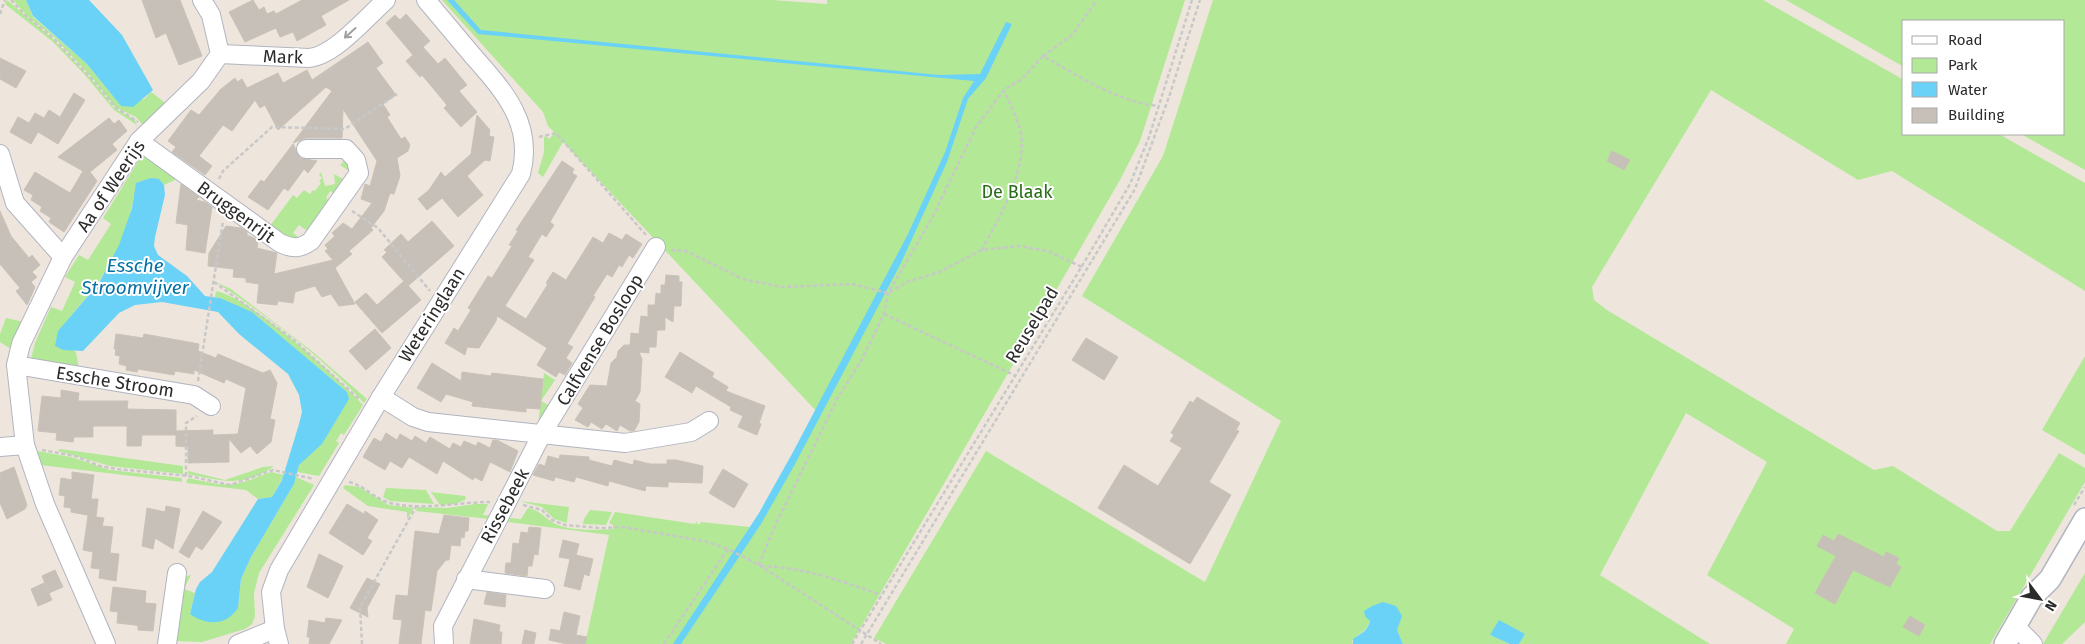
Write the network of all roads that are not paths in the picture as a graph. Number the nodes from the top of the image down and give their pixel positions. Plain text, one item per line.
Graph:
1 (202, 0) edge
2 (386, 0) edge
3 (426, 0) edge
4 (220, 54) junction
5 (141, 139) junction
6 (306, 149) dead end
7 (0, 154) edge
8 (656, 247) road end
9 (63, 257) junction
10 (16, 365) junction
11 (381, 396) junction
12 (211, 406) road end
13 (709, 421) dead end
14 (543, 432) junction
15 (25, 446) junction
16 (0, 447) edge
17 (2085, 519) edge
18 (177, 573) dead end
19 (466, 579) junction
20 (545, 589) dead end
21 (277, 637) edge
22 (2019, 639) edge
23 (106, 644) edge
24 (168, 644) edge
25 (238, 644) edge
26 (444, 644) edge

1 - 4 street
2 -> 4 street, Mark
3 - 11 street, Weteringlaan
4 - 5 street, Aa of Weerijs
5 - 6 street, Bruggenrijt
5 - 9 street, Aa of Weerijs
7 - 9 street
8 - 14 street, Calfvense Bosloop
9 - 10 street, Aa of Weerijs
10 - 12 street, Essche Stroom
10 - 15 street, Aa of Weerijs
11 - 14 street, Calfvense Bosloop
11 - 21 street, Weteringlaan
13 - 14 street, Calfvense Bosloop
14 - 19 street, Rissebeek
15 - 16 street
15 - 23 street, Aa of Weerijs
17 - 22 street
18 - 24 street
19 - 20 street
19 - 26 street, Rissebeek
21 - 25 street

